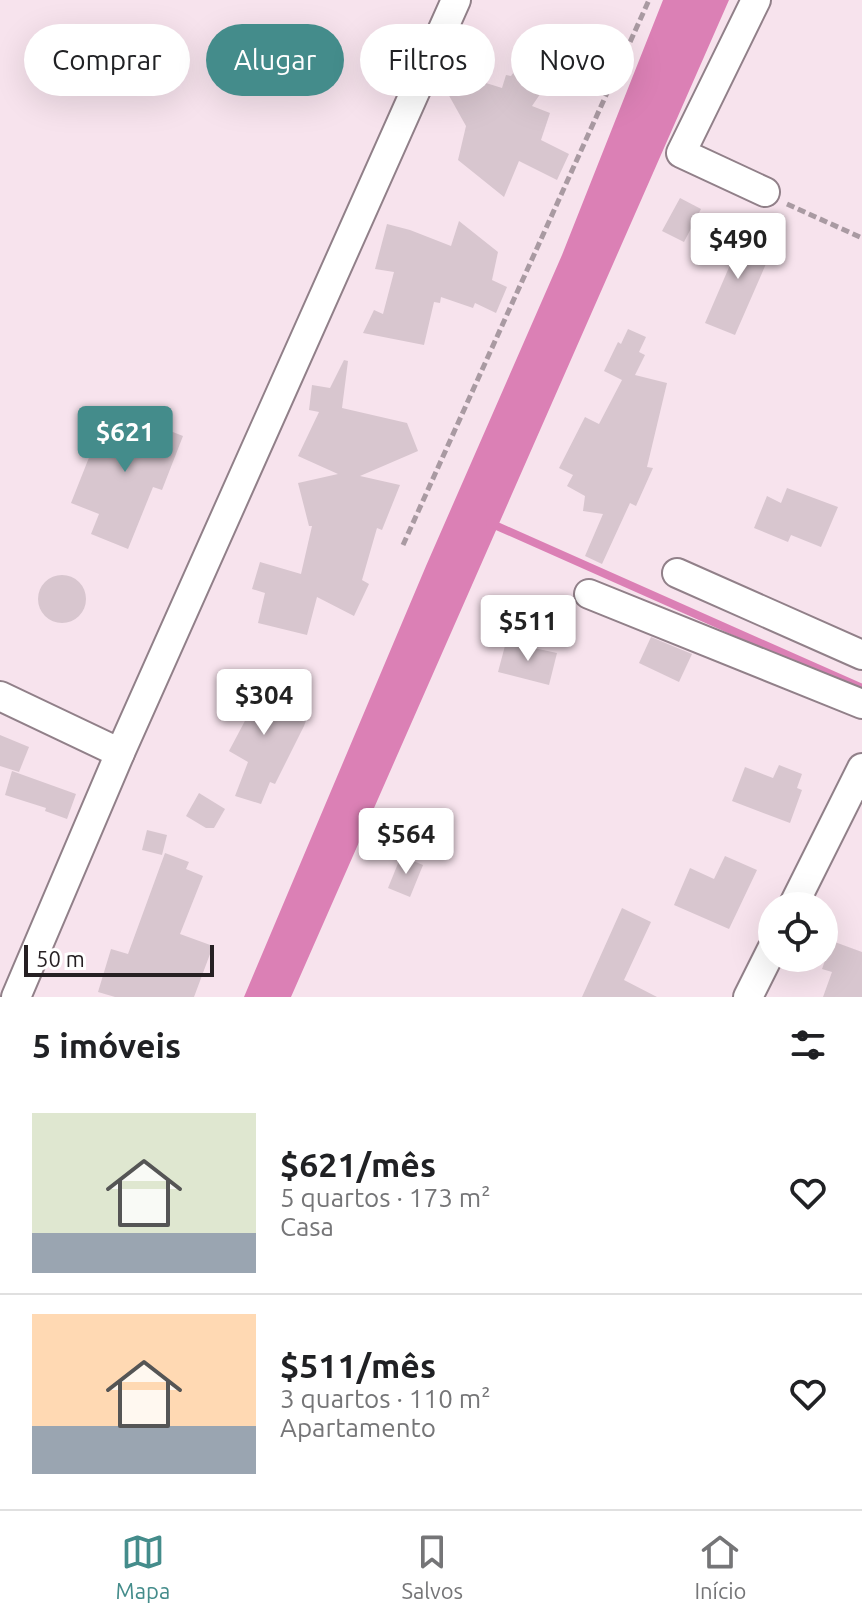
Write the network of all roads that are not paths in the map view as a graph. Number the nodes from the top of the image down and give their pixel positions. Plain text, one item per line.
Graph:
1 (456, 0) edge
2 (756, 0) edge
3 (765, 192) road end
4 (677, 573) dead end
5 (589, 594) dead end
6 (862, 655) edge
7 (0, 696) edge
8 (862, 704) edge
9 (120, 753) junction
10 (862, 768) edge
11 (800, 892) edge
12 (760, 972) edge
13 (16, 997) edge
14 (748, 997) edge

1 - 9 street
2 - 3 street
4 - 6 street
5 - 8 street
7 - 9 street
9 - 13 street
10 - 11 street
12 - 14 street

